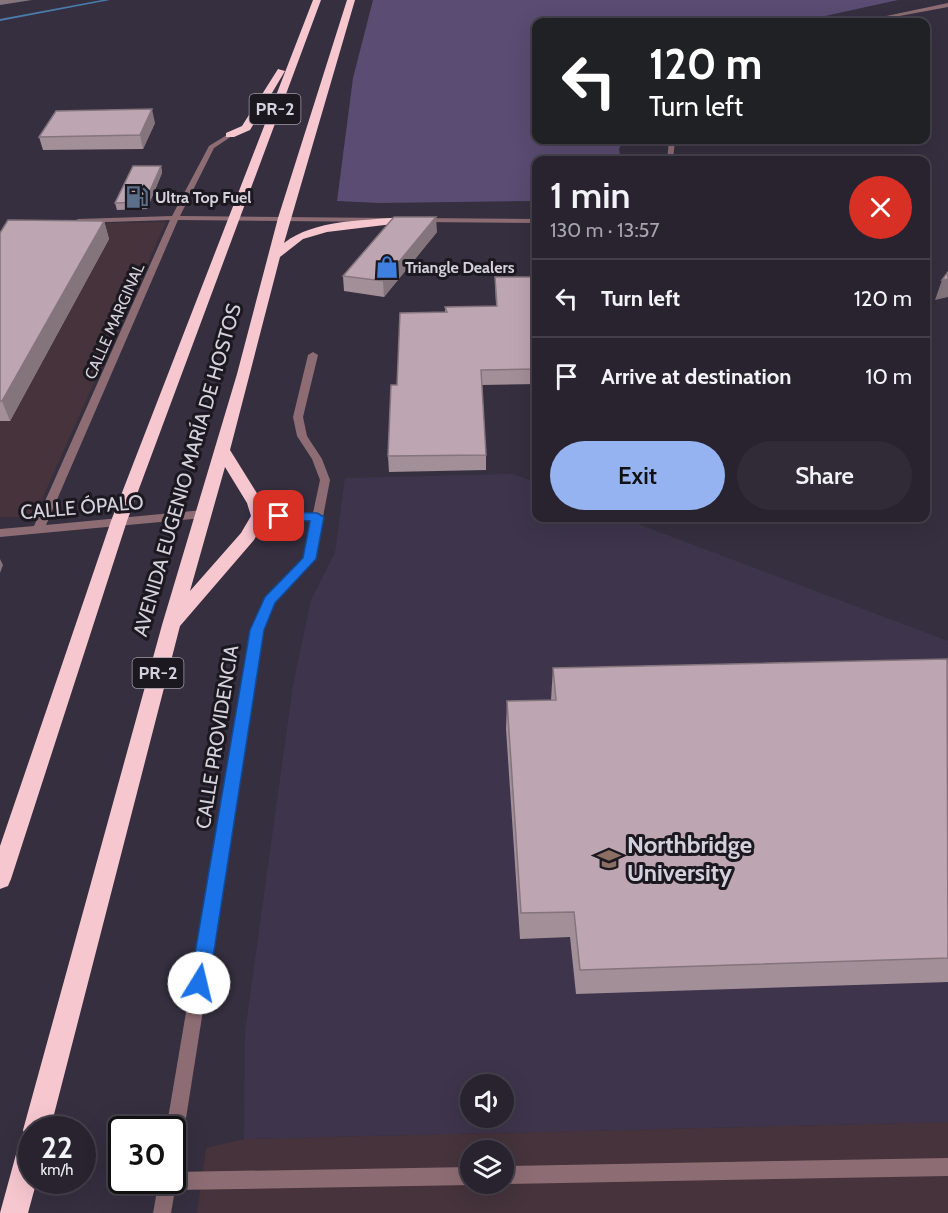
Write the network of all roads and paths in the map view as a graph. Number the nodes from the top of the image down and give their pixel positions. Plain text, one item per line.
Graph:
1 (317, 0) edge
2 (351, 0) edge
3 (948, 5) edge
4 (881, 18) edge
5 (301, 39) junction
6 (230, 135) joint
7 (175, 218) junction
8 (234, 218) junction
9 (284, 218) junction
10 (400, 220) junction
11 (532, 221) edge
12 (64, 223) edge
13 (275, 255) junction
14 (313, 355) dead end
15 (222, 450) junction
16 (203, 514) junction
17 (259, 516) junction
18 (317, 517) junction
19 (119, 521) junction
20 (39, 528) junction
21 (0, 533) edge
22 (171, 625) junction
23 (0, 879) edge
24 (40, 1116) edge
25 (178, 1116) edge
26 (948, 1167) edge
27 (514, 1175) edge
28 (460, 1176) edge
29 (186, 1181) edge
30 (19, 1194) edge
31 (166, 1194) edge
32 (14, 1213) edge
33 (162, 1213) edge

1 - 5 highway, AVENIDA EUGENIO MARÍA DE HOSTOS / PR-2
2 - 9 highway, AVENIDA EUGENIO MARÍA DE HOSTOS / PR-2
3 - 4 street
5 - 6 highway
5 - 8 highway, AVENIDA EUGENIO MARÍA DE HOSTOS / PR-2
6 - 7 street, CALLE MARGINAL
7 - 8 street
7 - 12 street
7 - 20 street, CALLE MARGINAL
8 - 9 street
8 - 19 highway, AVENIDA EUGENIO MARÍA DE HOSTOS / PR-2
9 - 10 street
9 - 13 highway, AVENIDA EUGENIO MARÍA DE HOSTOS / PR-2
10 - 11 street
10 - 13 highway
13 - 15 highway, AVENIDA EUGENIO MARÍA DE HOSTOS / PR-2
14 - 18 street, CALLE PROVIDENCIA
15 - 16 highway, AVENIDA EUGENIO MARÍA DE HOSTOS / PR-2
15 - 17 highway
16 - 19 street, CALLE ÓPALO
16 - 22 highway, AVENIDA EUGENIO MARÍA DE HOSTOS / PR-2
17 - 18 street
17 - 22 highway
18 - 25 street, CALLE PROVIDENCIA
19 - 20 street, CALLE ÓPALO
19 - 23 highway, AVENIDA EUGENIO MARÍA DE HOSTOS / PR-2
20 - 21 street, CALLE ÓPALO
22 - 24 highway, AVENIDA EUGENIO MARÍA DE HOSTOS / PR-2
26 - 27 street
28 - 29 street
30 - 32 highway
31 - 33 street

